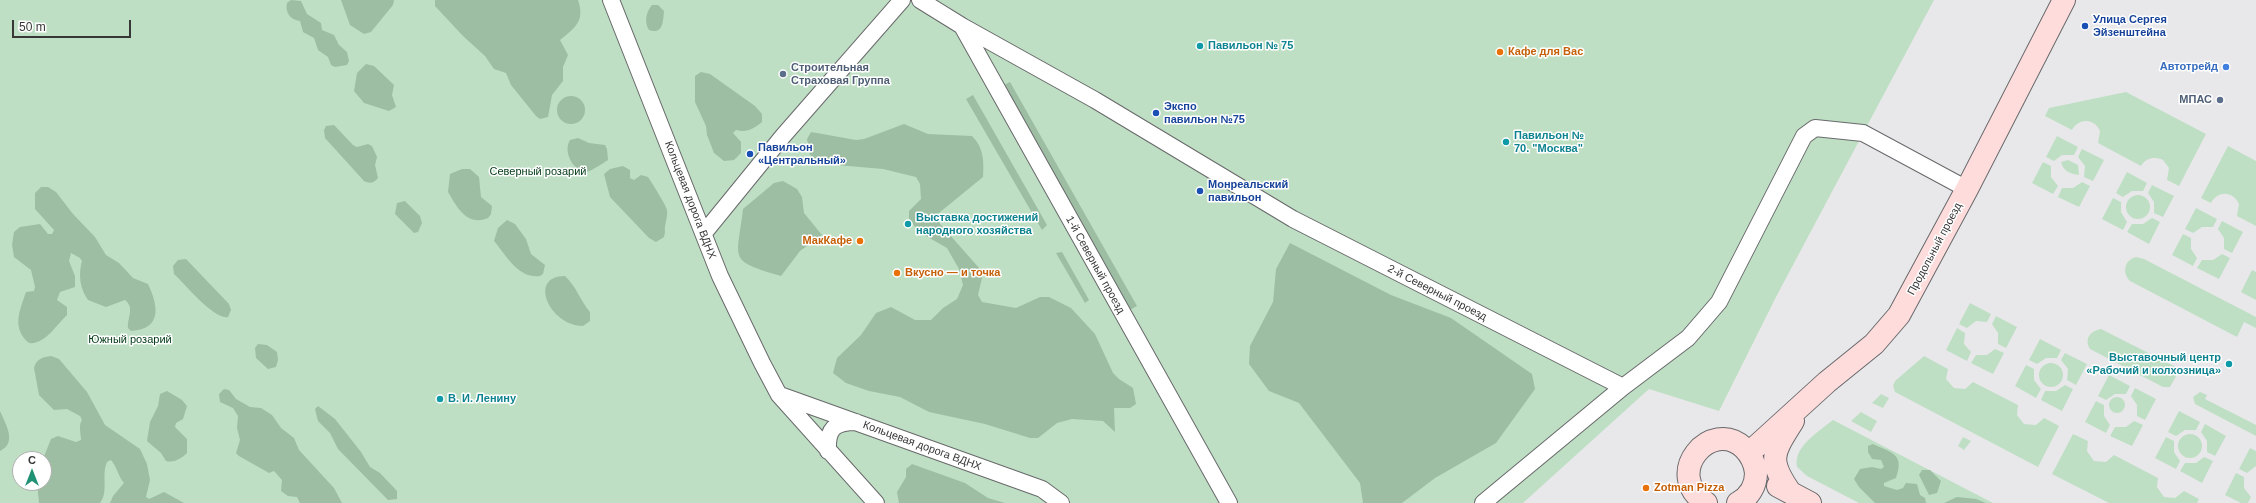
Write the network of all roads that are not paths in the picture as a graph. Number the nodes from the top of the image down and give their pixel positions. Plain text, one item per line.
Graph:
1 (611, 0) edge
2 (902, 0) edge
3 (920, 0) edge
4 (2064, 0) edge
5 (962, 26) junction
6 (1967, 189) junction
7 (704, 234) junction
8 (1623, 387) junction
9 (779, 395) junction
10 (1806, 400) junction
11 (858, 422) junction
12 (828, 451) junction
13 (1749, 453) junction
14 (1756, 475) junction
15 (1790, 492) junction
16 (1749, 501) edge
17 (876, 503) edge
18 (1061, 503) edge
19 (1229, 503) edge
20 (1483, 503) edge
21 (1706, 503) edge
22 (1810, 503) edge

1 - 7 street, Кольцевая дорога ВДНХ
2 - 7 street
3 - 5 street, 2-й Северный проезд
4 - 6 main road, Продольный проезд
5 - 8 street, 2-й Северный проезд
5 - 19 street, 1-й Северный проезд
6 - 8 street
6 - 10 main road, Продольный проезд
7 - 9 street, Кольцевая дорога ВДНХ
8 - 20 street
9 - 11 street, Кольцевая дорога ВДНХ
9 - 12 street, Кольцевая дорога ВДНХ
10 - 13 main road, Продольный проезд
10 - 15 main road
11 - 12 street
11 - 18 street, Кольцевая дорога ВДНХ
12 - 17 street, Кольцевая дорога ВДНХ
13 - 14 main road
13 - 21 main road
14 - 15 main road
14 - 16 main road
15 - 22 main road

